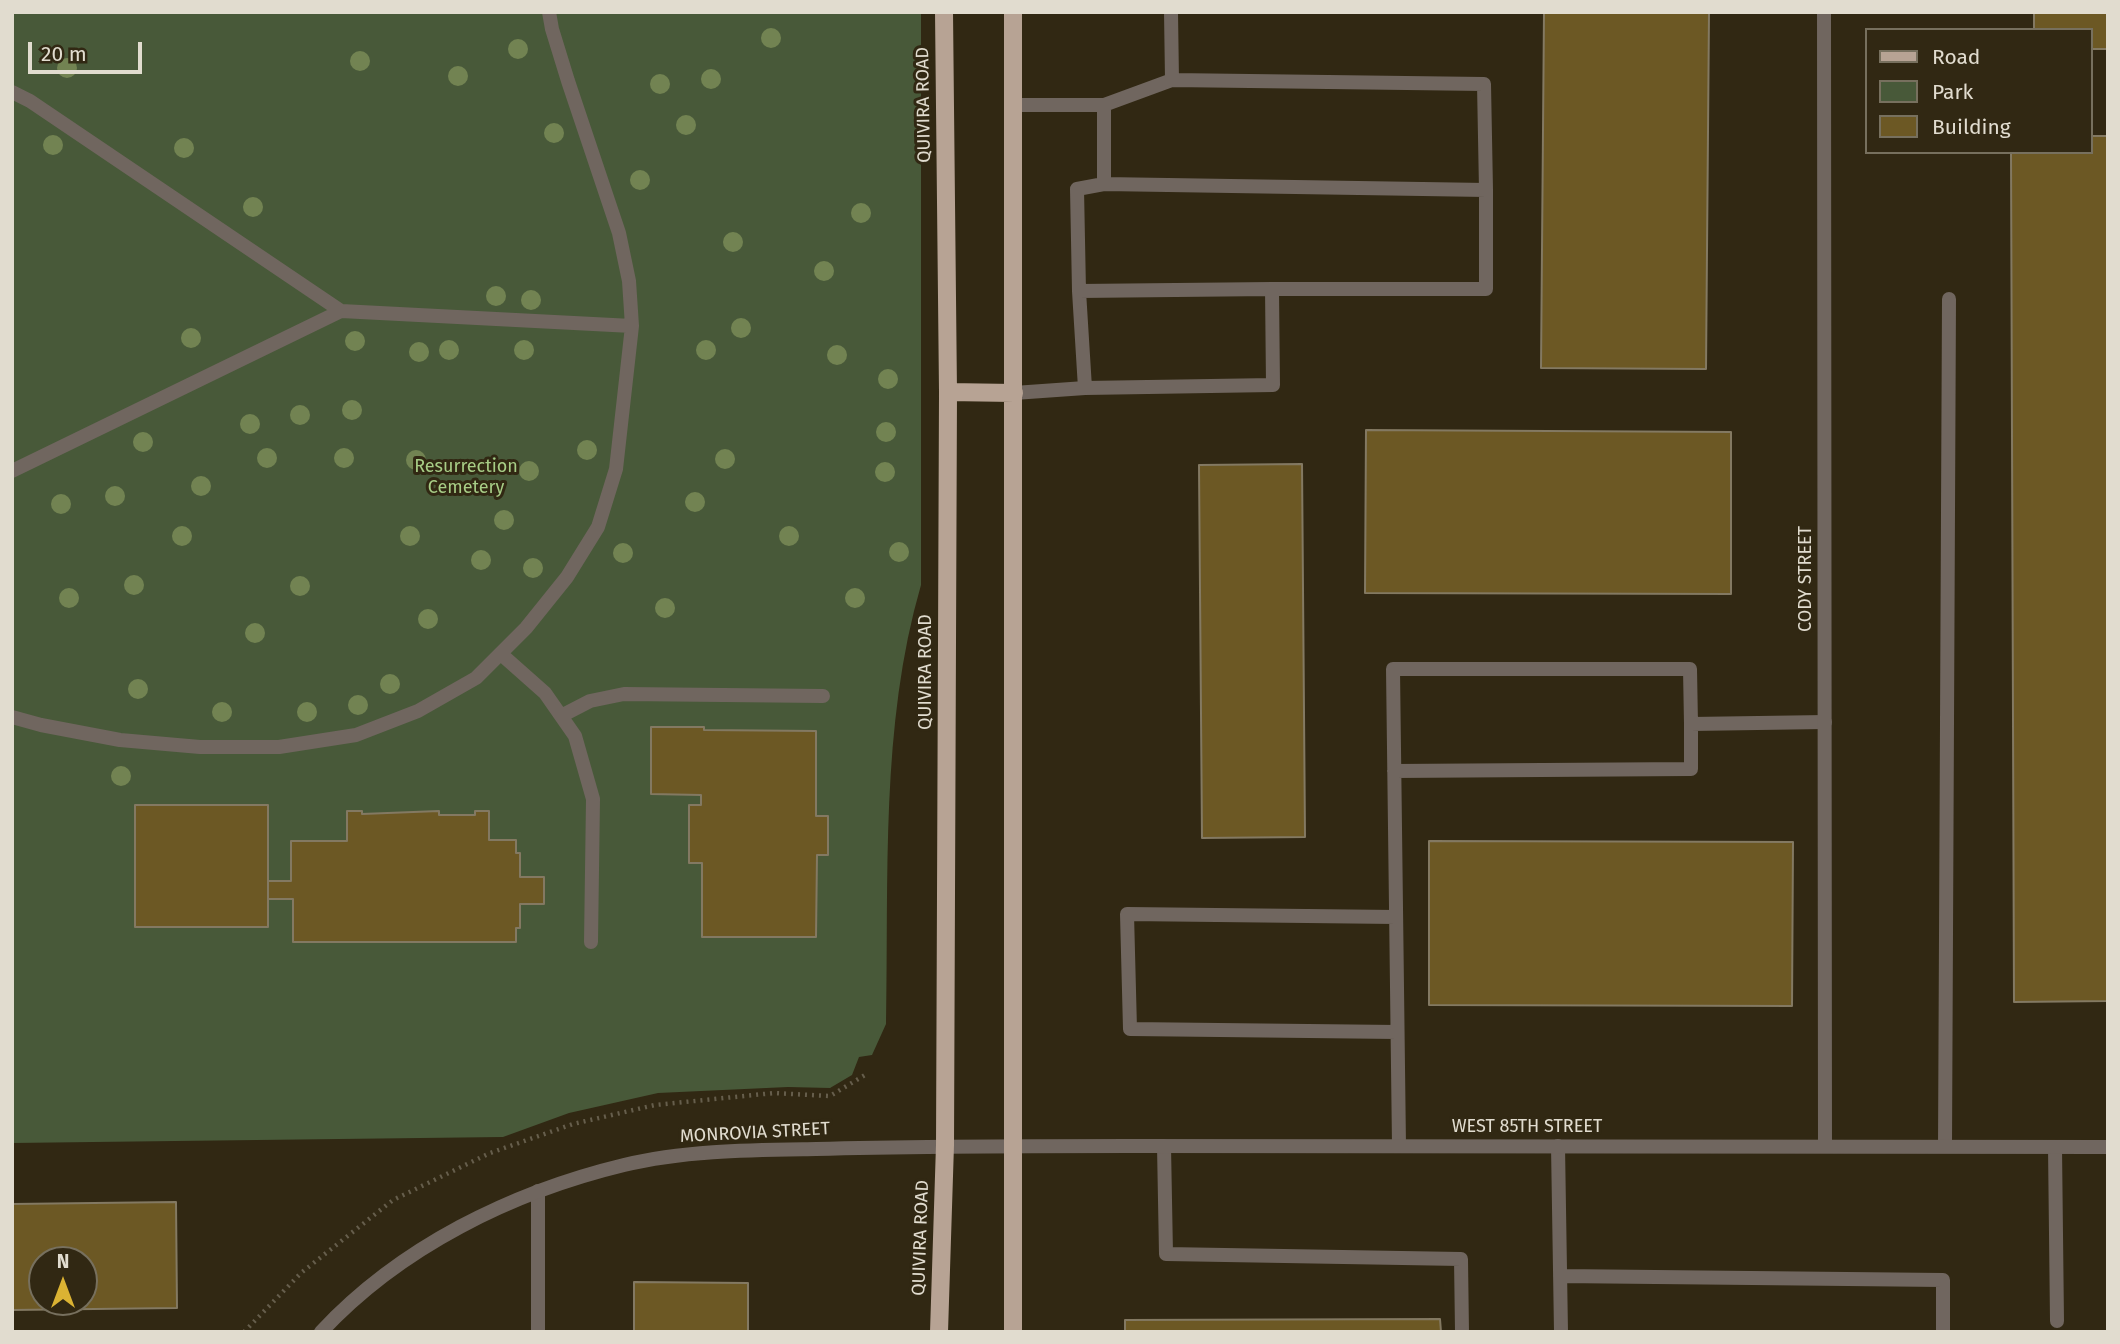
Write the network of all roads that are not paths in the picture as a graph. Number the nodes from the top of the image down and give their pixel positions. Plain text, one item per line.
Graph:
1 (549, 12) edge
2 (944, 12) edge
3 (1013, 12) edge
4 (1171, 12) edge
5 (1824, 12) edge
6 (1172, 79) junction
7 (12, 92) edge
8 (1013, 105) junction
9 (1104, 105) junction
10 (1104, 184) junction
11 (1486, 190) junction
12 (1272, 289) junction
13 (1079, 291) junction
14 (1949, 299) dead end
15 (341, 311) junction
16 (632, 326) junction
17 (1085, 388) junction
18 (948, 392) junction
19 (1014, 393) junction
20 (12, 471) edge
21 (501, 653) junction
22 (823, 696) dead end
23 (561, 716) junction
24 (12, 717) edge
25 (1825, 722) junction
26 (1691, 724) junction
27 (1394, 771) junction
28 (1396, 917) junction
29 (591, 942) dead end
30 (1397, 1032) junction
31 (946, 1145) junction
32 (1013, 1146) junction
33 (1164, 1146) junction
34 (1399, 1146) junction
35 (1558, 1146) junction
36 (1825, 1146) junction
37 (1945, 1146) junction
38 (2055, 1147) junction
39 (2108, 1147) edge
40 (538, 1191) junction
41 (1560, 1276) junction
42 (2057, 1321) dead end
43 (321, 1332) edge
44 (538, 1332) edge
45 (939, 1332) edge
46 (1013, 1332) edge
47 (1462, 1332) edge
48 (1561, 1332) edge
49 (1943, 1332) edge

1 - 16 street
2 - 18 main road, QUIVIRA ROAD
3 - 8 main road
4 - 6 street
5 - 25 street, CODY STREET
6 - 9 street
6 - 11 street
7 - 15 street
8 - 9 street
8 - 19 main road
9 - 10 street
10 - 11 street
10 - 13 street
11 - 12 street
12 - 13 street
12 - 17 street
13 - 17 street
14 - 37 street
15 - 16 street
15 - 20 street
16 - 21 street
17 - 19 street
18 - 19 main road
18 - 31 main road, QUIVIRA ROAD
19 - 32 main road
21 - 23 street
21 - 24 street
22 - 23 street
23 - 29 street
25 - 26 street
25 - 36 street, CODY STREET
26 - 27 street
26 - 27 street
27 - 28 street
28 - 30 street
28 - 30 street
30 - 34 street
31 - 32 street, WEST 85TH STREET
31 - 40 street, MONROVIA STREET
31 - 45 main road, QUIVIRA ROAD
32 - 33 street, WEST 85TH STREET
32 - 46 main road
33 - 34 street, WEST 85TH STREET
33 - 47 street
34 - 35 street, WEST 85TH STREET
35 - 36 street, WEST 85TH STREET
35 - 41 street
36 - 37 street, WEST 85TH STREET
37 - 38 street, WEST 85TH STREET
38 - 39 street, WEST 85TH STREET
38 - 42 street
40 - 43 street, MONROVIA STREET
40 - 44 street
41 - 48 street
41 - 49 street

